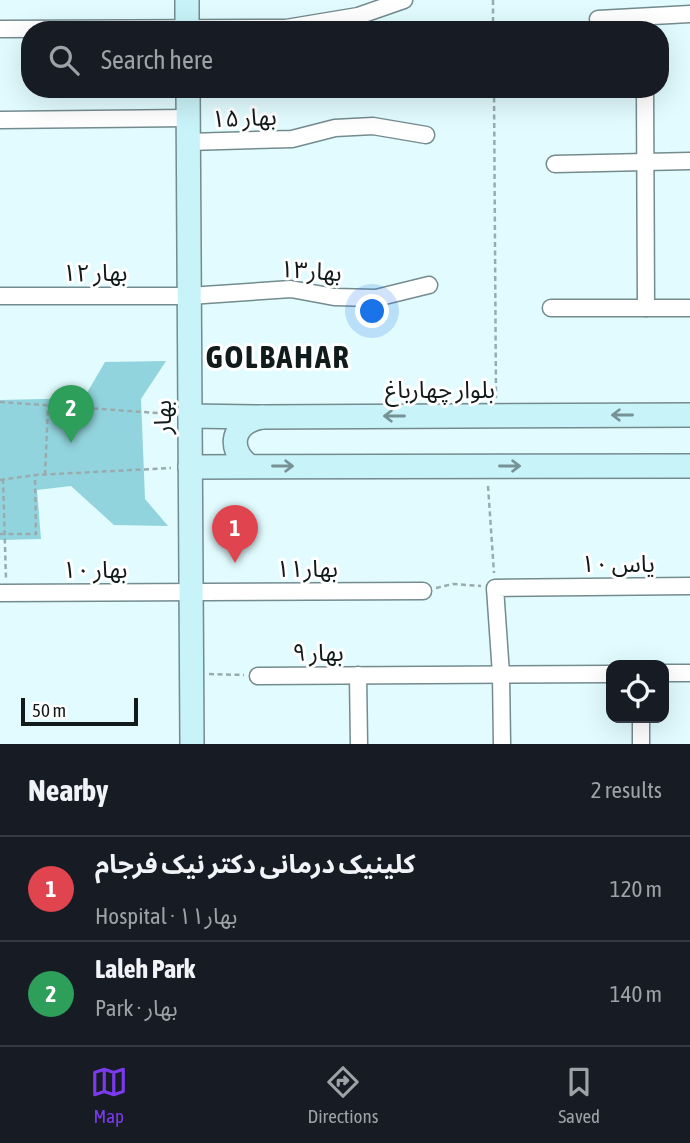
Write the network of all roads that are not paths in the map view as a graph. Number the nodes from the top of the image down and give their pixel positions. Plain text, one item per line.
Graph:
1 (187, 0) edge
2 (404, 0) edge
3 (690, 14) edge
4 (598, 19) dead end
5 (187, 21) edge
6 (328, 21) edge
7 (622, 21) edge
8 (655, 21) edge
9 (0, 29) edge
10 (21, 29) edge
11 (188, 98) edge
12 (645, 98) edge
13 (188, 118) junction
14 (0, 120) edge
15 (426, 135) dead end
16 (188, 142) junction
17 (690, 161) edge
18 (645, 162) junction
19 (555, 164) dead end
20 (429, 285) dead end
21 (0, 296) edge
22 (189, 296) junction
23 (551, 308) dead end
24 (646, 308) junction
25 (690, 308) edge
26 (690, 415) edge
27 (190, 416) junction
28 (262, 417) junction
29 (249, 466) junction
30 (690, 466) edge
31 (190, 467) junction
32 (690, 586) edge
33 (423, 591) road end
34 (3, 593) edge
35 (191, 593) junction
36 (669, 673) edge
37 (690, 673) edge
38 (501, 674) junction
39 (606, 674) edge
40 (358, 675) junction
41 (258, 676) road end
42 (641, 723) edge
43 (192, 744) edge
44 (359, 744) edge
45 (502, 744) edge
46 (641, 744) edge

1 - 5 street
2 - 6 street
3 - 8 street
4 - 7 street
9 - 10 street
11 - 13 street, بهار
12 - 18 street
13 - 14 street
13 - 16 street, بهار
15 - 16 street, بهار ۱۵
16 - 22 street, بهار
17 - 18 street
18 - 19 street
18 - 24 street
20 - 22 street, بهار۱۳
21 - 22 street, بهار ۱۲
22 - 27 street, بهار
23 - 24 street
24 - 25 street
26 -> 28 street, بلوار چهارباغ
27 - 28 street, بلوار چهارباغ
27 - 31 street, بهار
28 - 29 street
29 -> 30 street
29 - 31 street
31 - 35 street, بهار
32 - 38 street, یاس ۱۰
33 - 35 street, بهار۱۱
34 - 35 street, بهار ۱۰
35 - 43 street, بهار
36 - 37 street
38 - 39 street, بهار ۹
38 - 40 street, بهار ۹
38 - 45 street
40 - 41 street, بهار ۹
40 - 44 street
42 - 46 street

